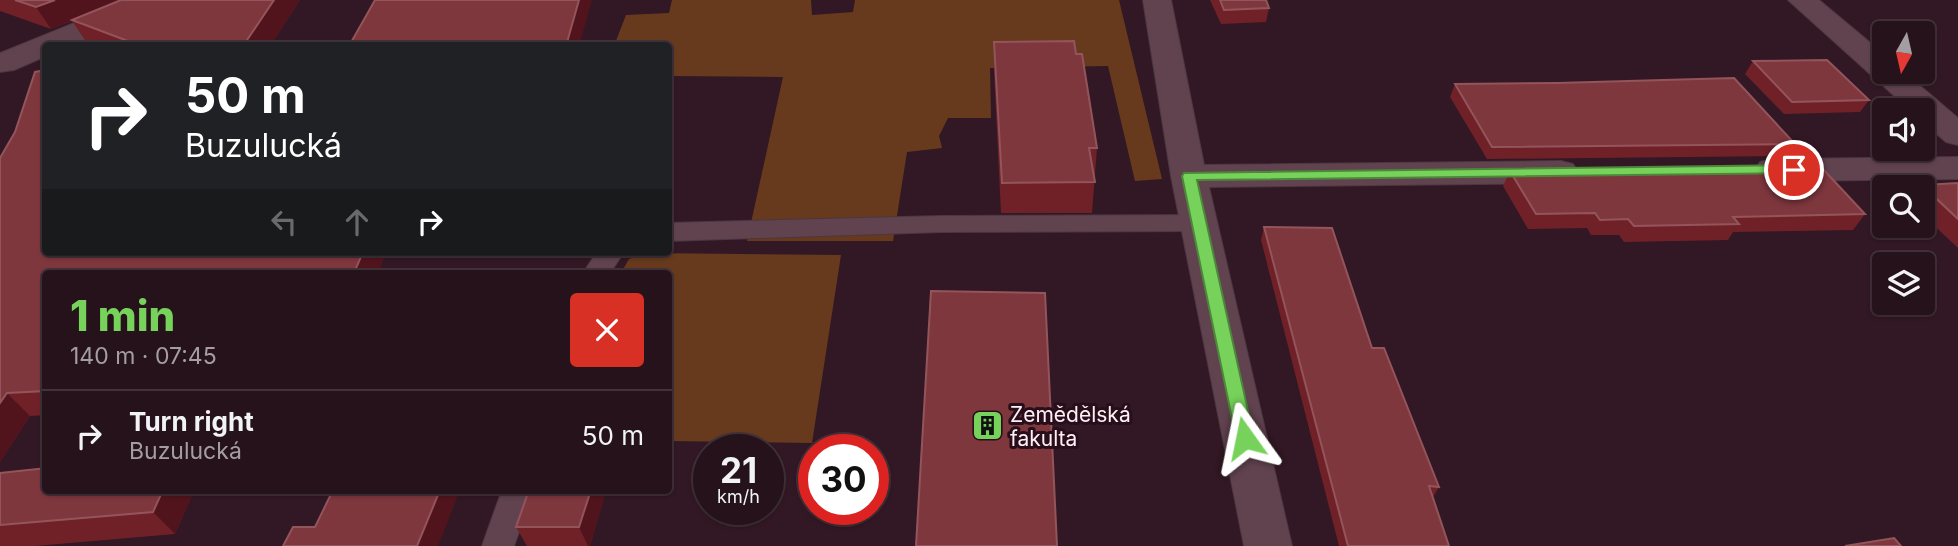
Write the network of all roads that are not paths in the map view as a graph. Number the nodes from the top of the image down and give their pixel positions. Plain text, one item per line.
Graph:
1 (156, 0) edge
2 (1157, 0) edge
3 (1802, 0) edge
4 (56, 42) edge
5 (42, 48) edge
6 (1872, 61) edge
7 (1, 65) edge
8 (1899, 84) edge
9 (1958, 135) edge
10 (1958, 169) edge
11 (1734, 171) edge
12 (1594, 172) edge
13 (1189, 176) junction
14 (1199, 223) junction
15 (672, 232) edge
16 (517, 494) edge
17 (498, 546) edge
18 (1268, 546) edge

1 - 4 street
2 - 13 street
3 - 6 street
5 - 7 street
8 - 9 street
10 - 11 street
12 - 13 street
13 - 14 street
14 - 15 lane
14 - 18 street
16 - 17 lane

